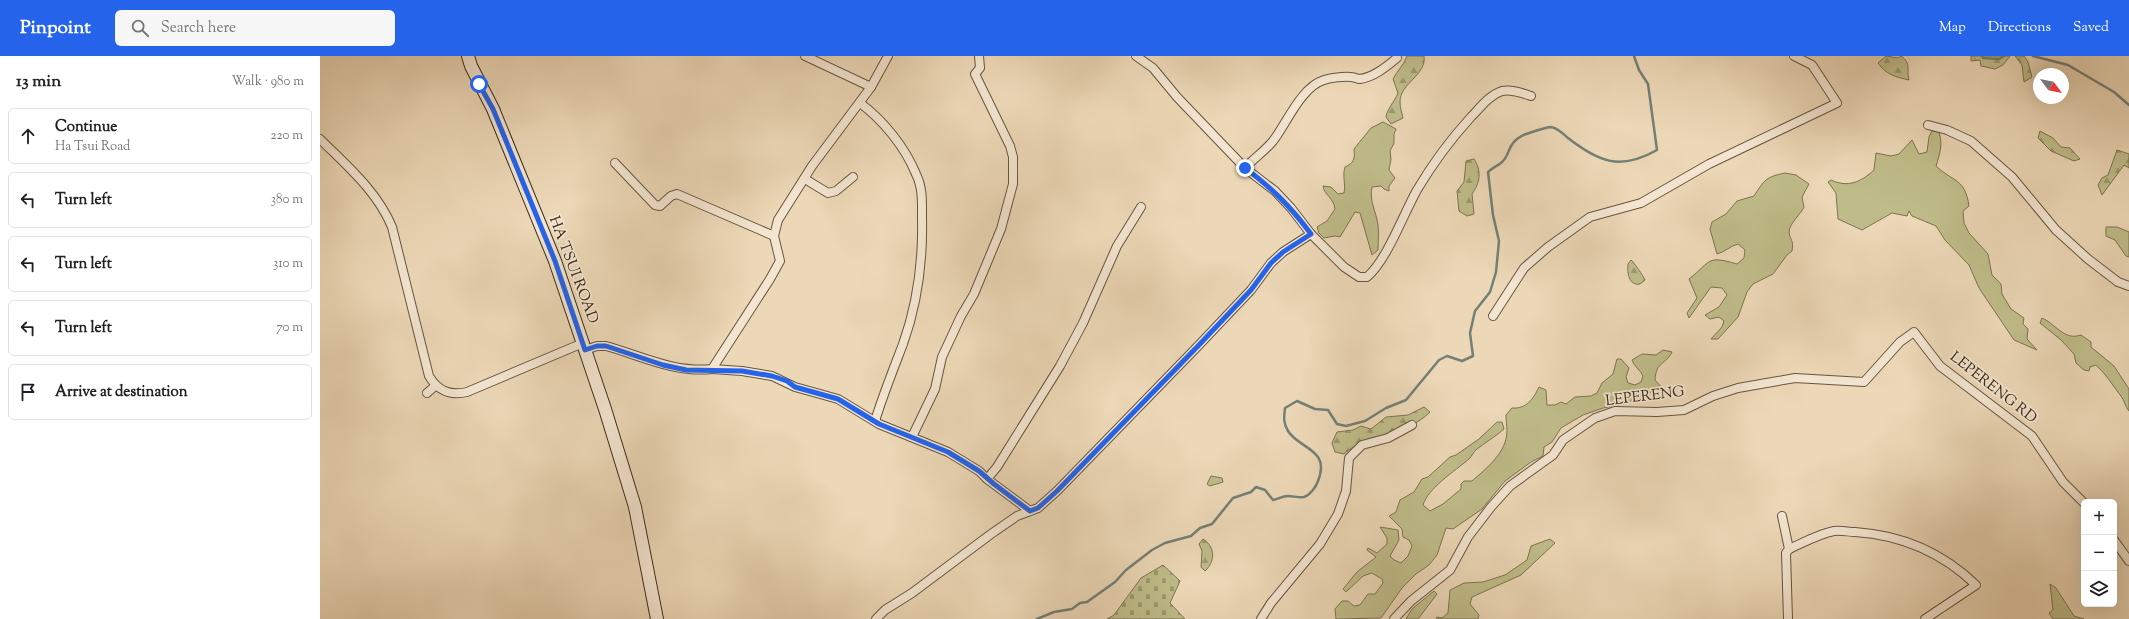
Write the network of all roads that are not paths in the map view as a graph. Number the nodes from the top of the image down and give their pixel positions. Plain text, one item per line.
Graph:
1 (468, 56) edge
2 (805, 56) edge
3 (888, 56) edge
4 (979, 56) edge
5 (1136, 56) edge
6 (1794, 56) edge
7 (1397, 58) dead end
8 (871, 87) junction
9 (1531, 96) dead end
10 (860, 103) junction
11 (1928, 125) dead end
12 (320, 138) edge
13 (615, 163) dead end
14 (1245, 168) junction
15 (853, 177) dead end
16 (805, 179) junction
17 (1141, 207) dead end
18 (1311, 234) junction
19 (774, 236) junction
20 (2129, 286) edge
21 (1493, 316) dead end
22 (1914, 332) joint
23 (584, 346) junction
24 (712, 369) junction
25 (435, 386) junction
26 (427, 393) dead end
27 (875, 421) junction
28 (1412, 425) dead end
29 (912, 437) junction
30 (987, 479) junction
31 (2081, 500) edge
32 (1030, 511) junction
33 (1782, 516) dead end
34 (2117, 544) edge
35 (1789, 549) junction
36 (2129, 561) edge
37 (657, 619) edge
38 (876, 619) edge
39 (1261, 619) edge
40 (1394, 619) edge
41 (1788, 619) edge
42 (1925, 619) edge

1 - 23 street, HA TSUI ROAD
2 - 8 street
3 - 8 street
4 - 29 street
5 - 14 street
6 - 21 street
7 - 14 street
8 - 10 street
9 - 18 street
10 - 16 street
10 - 27 street
11 - 20 street
12 - 25 street
13 - 19 street
14 - 18 street
15 - 16 street
16 - 19 street
17 - 30 street
18 - 32 street
19 - 24 street
22 - 31 street, LEPERENG RD
22 - 40 street, LEPERENG
23 - 24 street
23 - 25 street
23 - 37 street, HA TSUI ROAD
24 - 27 street
25 - 26 street
27 - 29 street
28 - 39 street
29 - 30 street
30 - 32 street
32 - 38 street
33 - 35 street
34 - 36 street
35 - 41 street
35 - 42 street

